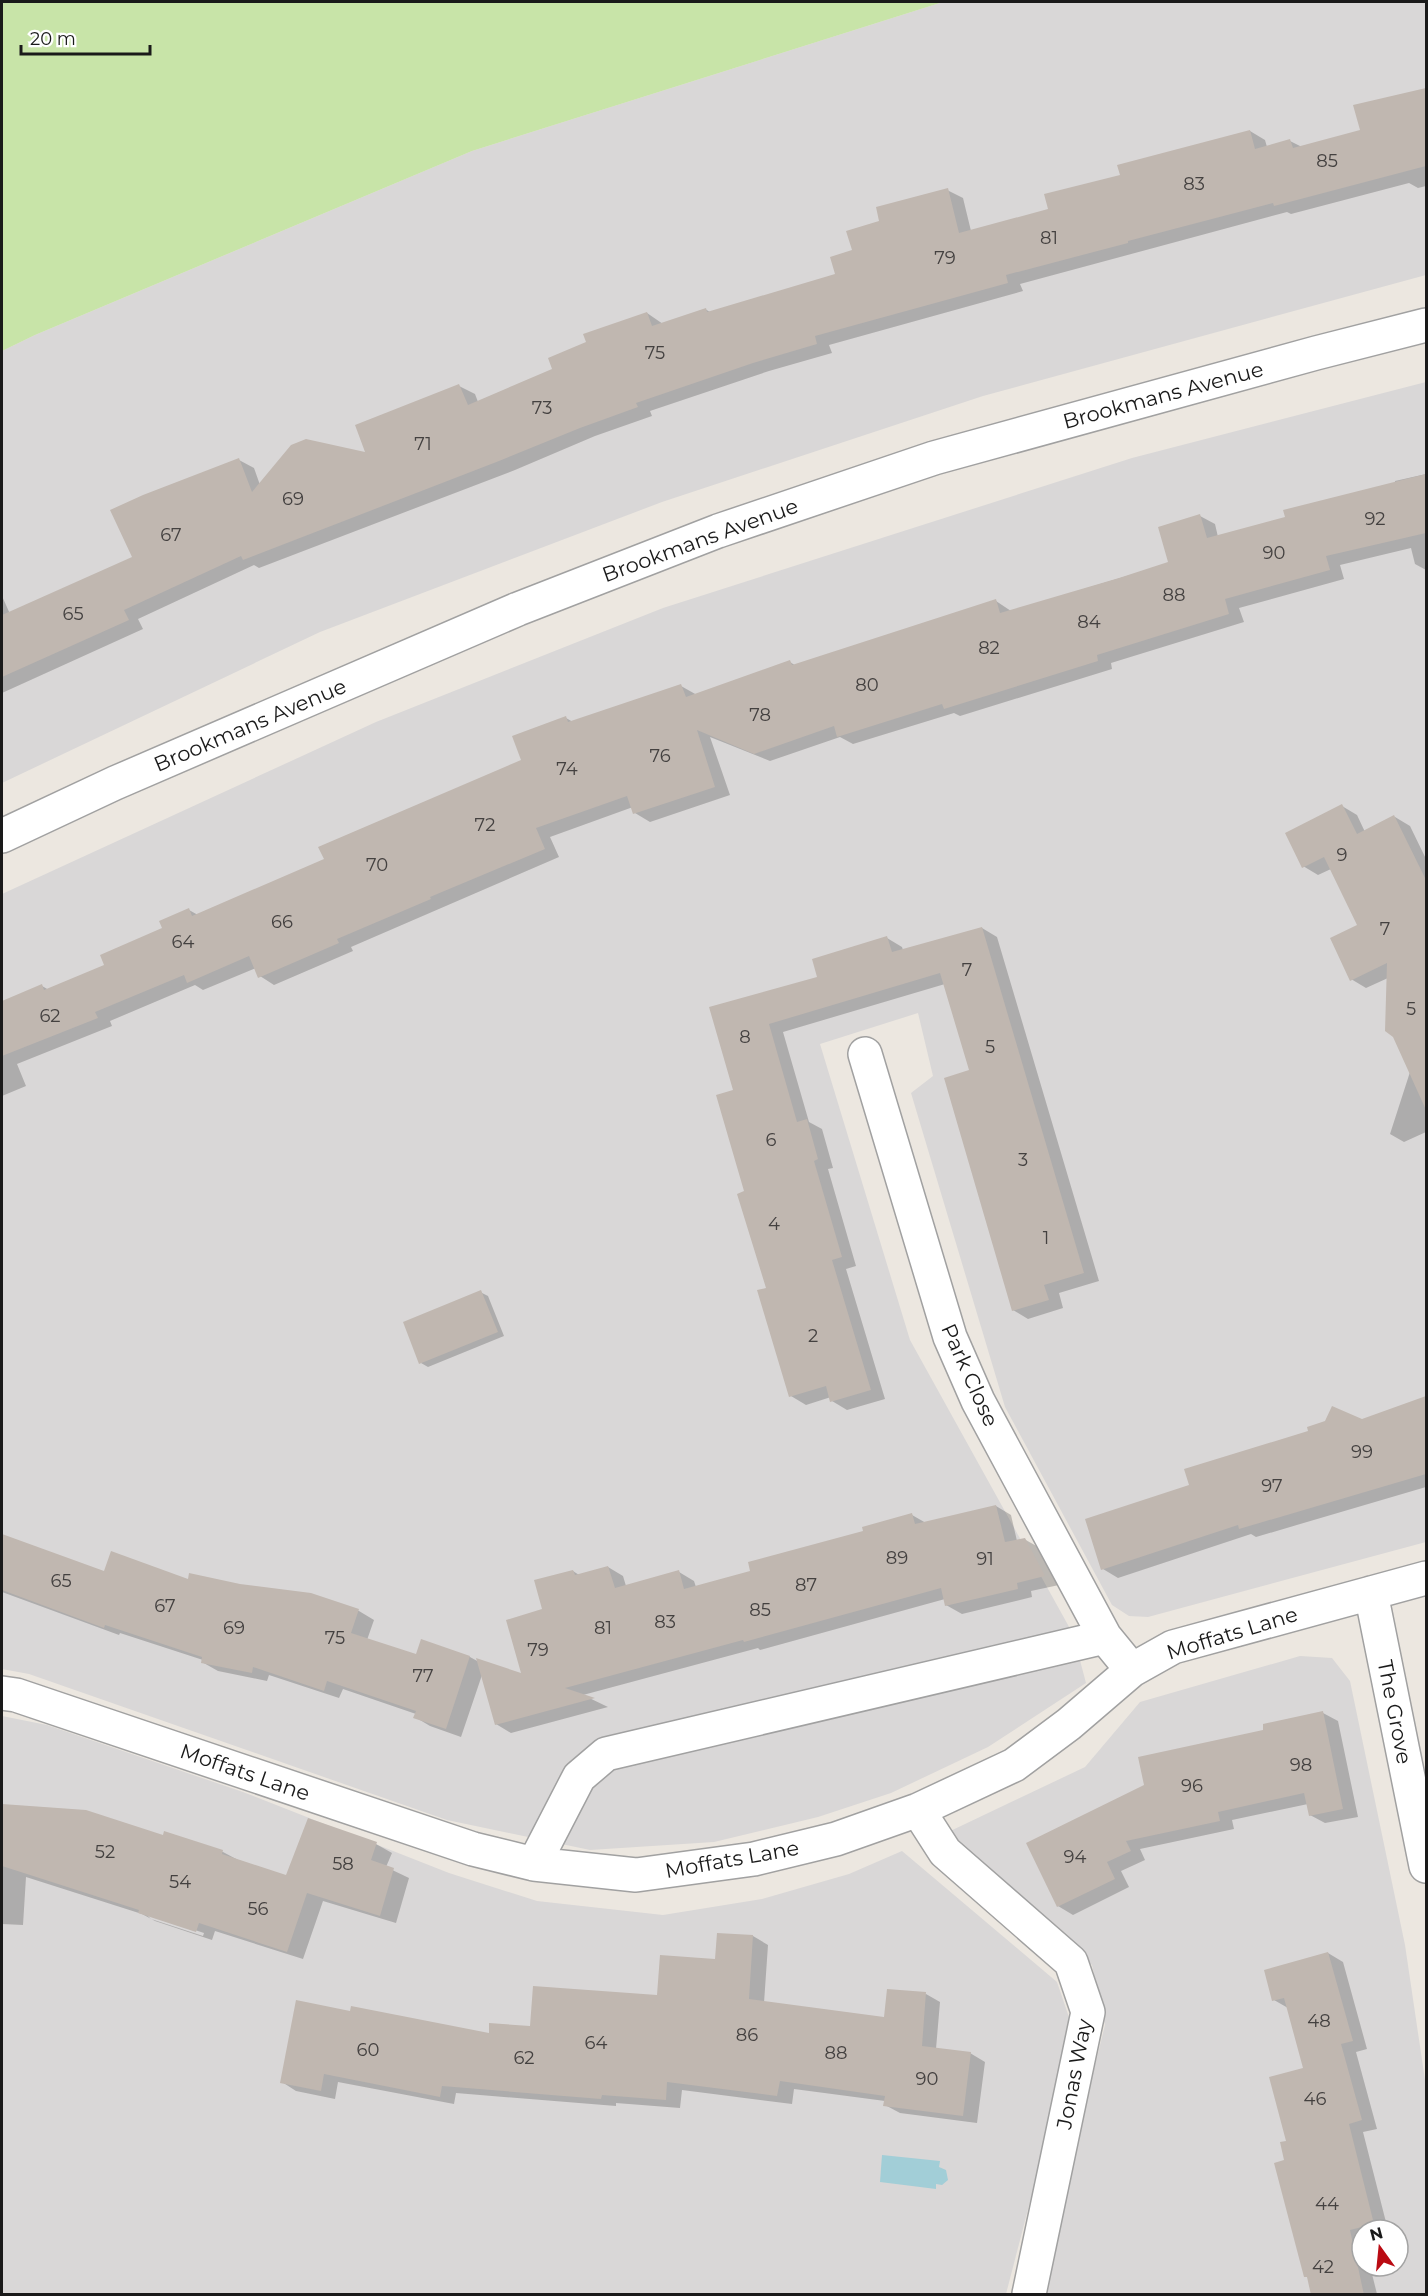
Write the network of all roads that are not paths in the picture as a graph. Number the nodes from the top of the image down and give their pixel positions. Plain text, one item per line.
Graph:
1 (1426, 325) edge
2 (2, 836) edge
3 (865, 1054) dead end
4 (1426, 1578) edge
5 (1371, 1593) junction
6 (1105, 1637) junction
7 (1132, 1670) junction
8 (2, 1694) edge
9 (918, 1810) junction
10 (534, 1864) junction
11 (1426, 1866) edge
12 (1029, 2295) edge

1 - 2 street, Brookmans Avenue
3 - 6 street, Park Close
4 - 5 street, Moffats Lane
5 - 7 street, Moffats Lane
5 - 11 street, The Grove
6 - 7 street, Park Close
6 - 10 street
7 - 9 street, Moffats Lane
8 - 10 street, Moffats Lane
9 - 10 street, Moffats Lane
9 - 12 street, Jonas Way

